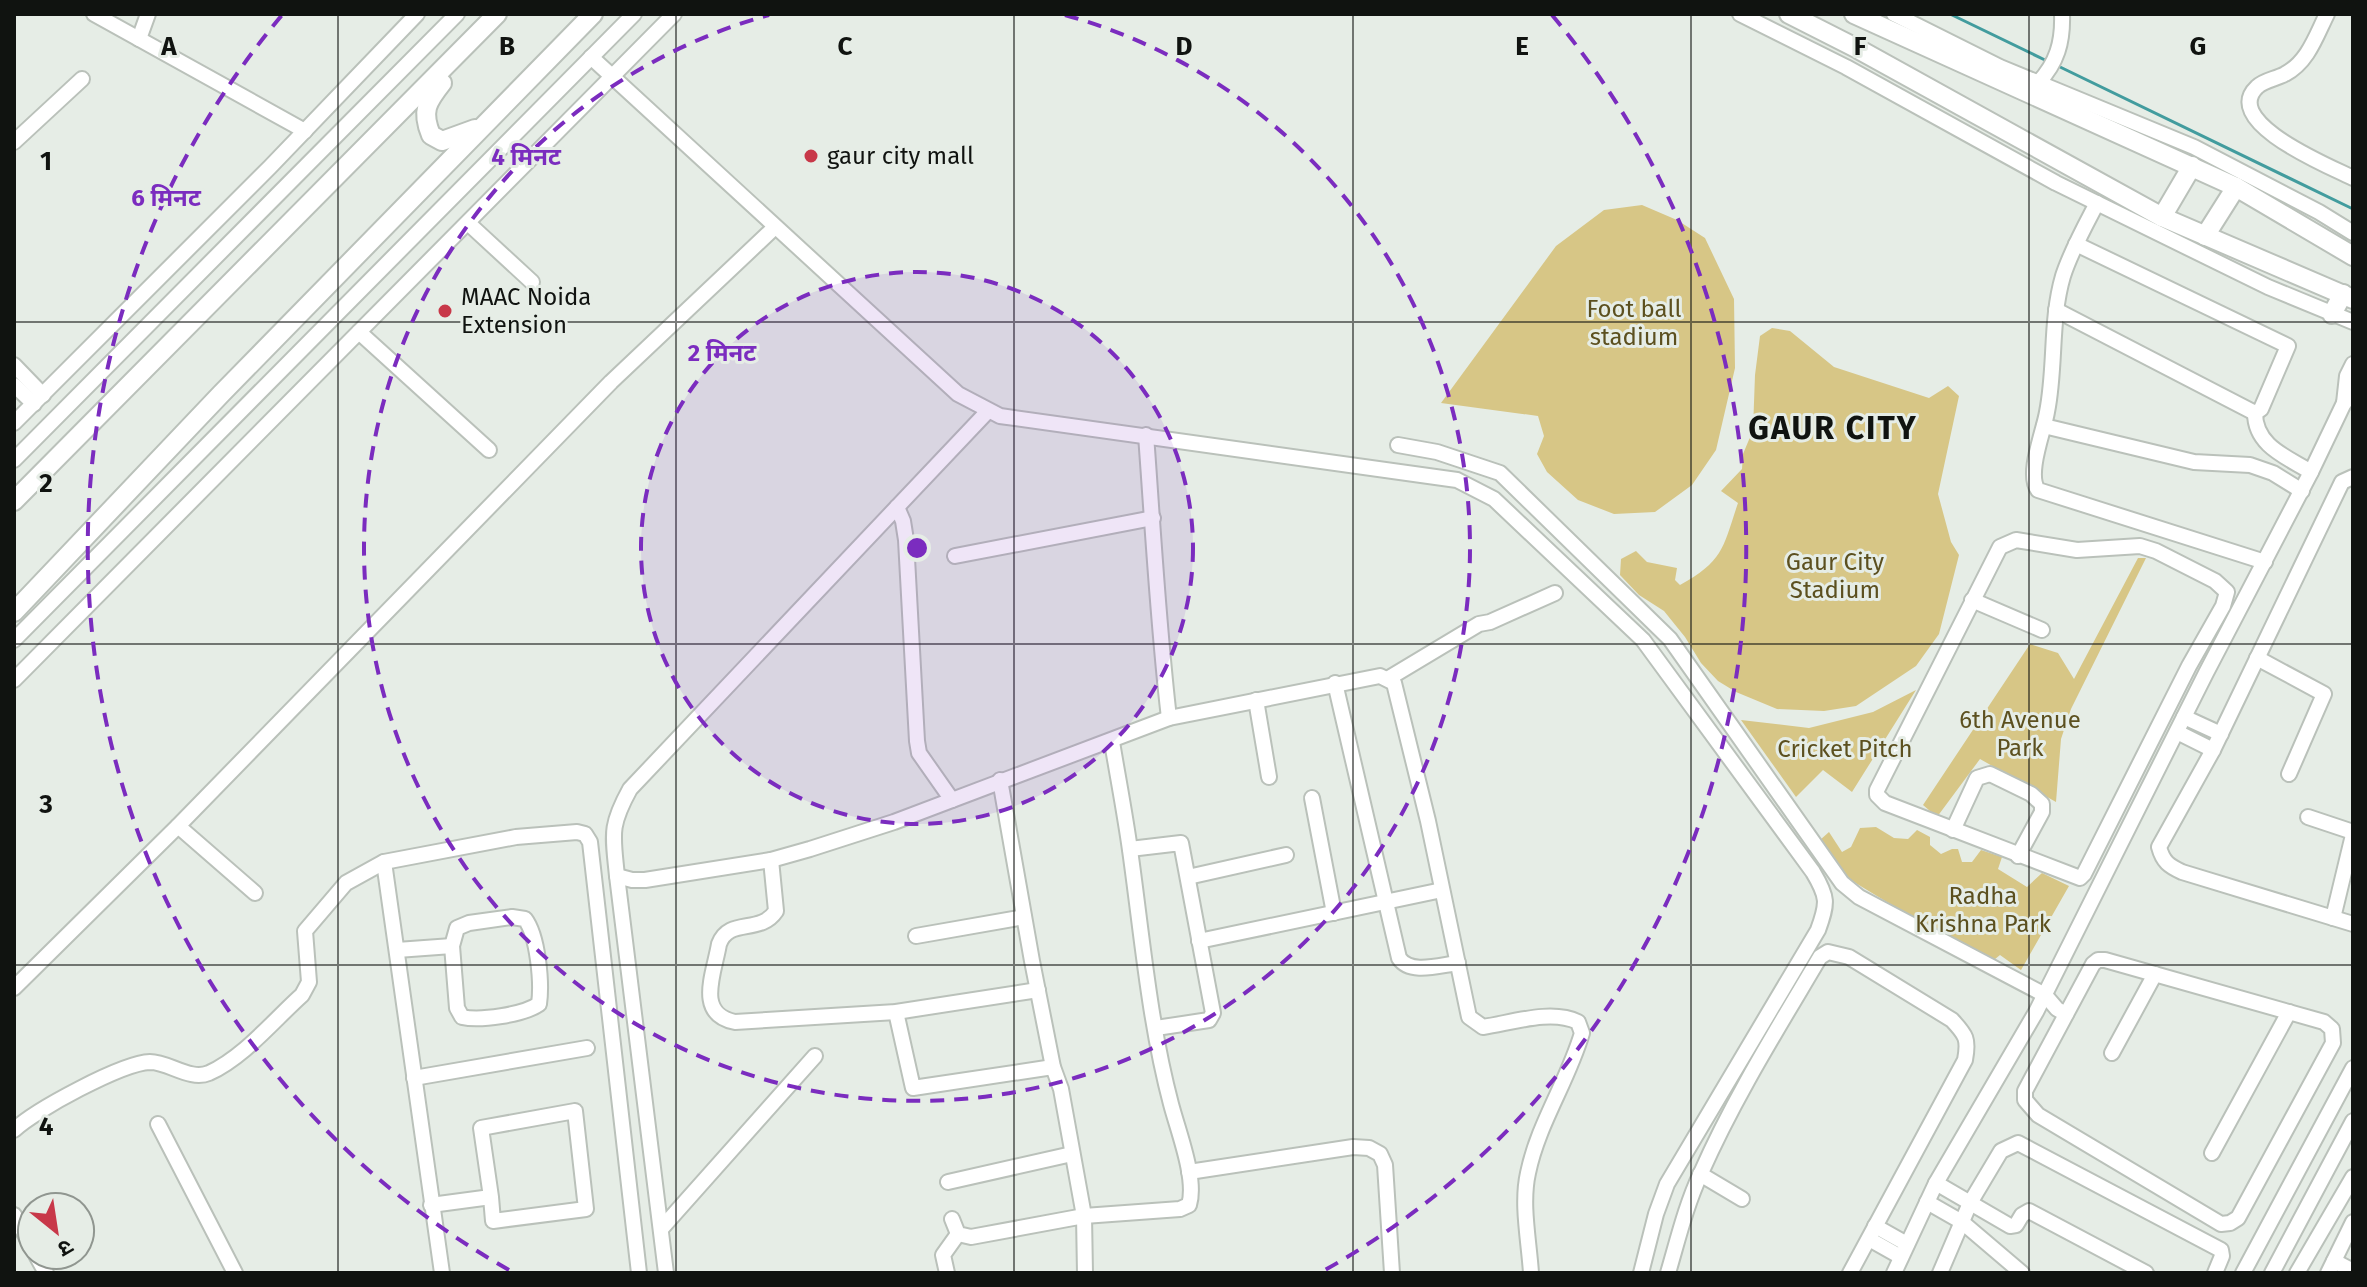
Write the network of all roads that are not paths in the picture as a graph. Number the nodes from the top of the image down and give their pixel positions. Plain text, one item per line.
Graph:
1 (94, 14) edge
2 (148, 14) edge
3 (417, 14) edge
4 (457, 14) edge
5 (593, 14) edge
6 (634, 14) edge
7 (674, 14) edge
8 (1740, 14) edge
9 (1789, 14) edge
10 (1894, 14) edge
11 (2062, 14) edge
12 (2325, 15) edge
13 (1861, 18) edge
14 (491, 20) edge
15 (139, 39) junction
16 (591, 57) junction
17 (612, 77) junction
18 (82, 79) dead end
19 (2038, 83) junction
20 (485, 124) junction
21 (305, 131) junction
22 (14, 142) edge
23 (2192, 166) junction
24 (2353, 178) edge
25 (2236, 187) junction
26 (2097, 203) junction
27 (2162, 217) junction
28 (468, 223) junction
29 (774, 228) junction
30 (2353, 233) edge
31 (2205, 236) junction
32 (2076, 244) junction
33 (2353, 256) edge
34 (532, 282) dead end
35 (2348, 297) edge
36 (2056, 310) junction
37 (2332, 314) junction
38 (2353, 322) edge
39 (359, 332) junction
40 (2353, 364) edge
41 (14, 365) edge
42 (14, 385) edge
43 (2348, 398) edge
44 (38, 399) junction
45 (988, 411) junction
46 (2255, 413) junction
47 (14, 423) edge
48 (2044, 426) junction
49 (1146, 435) junction
50 (2268, 444) junction
51 (1398, 445) dead end
52 (489, 450) dead end
53 (14, 460) edge
54 (2253, 466) junction
55 (2311, 472) junction
56 (2353, 477) edge
57 (2302, 491) junction
58 (14, 501) edge
59 (897, 507) junction
60 (1153, 518) junction
61 (955, 556) dead end
62 (2265, 562) junction
63 (1555, 593) dead end
64 (1972, 600) junction
65 (14, 612) edge
66 (2042, 630) dead end
67 (14, 640) edge
68 (2257, 658) junction
69 (1389, 678) junction
70 (14, 680) edge
71 (1335, 683) junction
72 (1256, 700) junction
73 (2184, 717) junction
74 (1169, 718) junction
75 (2221, 734) junction
76 (2153, 738) junction
77 (2172, 741) junction
78 (1112, 742) junction
79 (2213, 750) junction
80 (2289, 774) dead end
81 (1269, 777) dead end
82 (1000, 780) junction
83 (1312, 798) dead end
84 (952, 800) junction
85 (2308, 817) dead end
86 (178, 826) junction
87 (1953, 830) junction
88 (2353, 834) edge
89 (1130, 849) junction
90 (1286, 855) dead end
91 (2018, 856) junction
92 (771, 860) junction
93 (384, 862) junction
94 (617, 876) junction
95 (1188, 877) junction
96 (1442, 890) junction
97 (255, 893) dead end
98 (1386, 902) junction
99 (1334, 913) junction
100 (1024, 917) junction
101 (2333, 918) junction
102 (2353, 924) edge
103 (916, 936) dead end
104 (1199, 941) junction
105 (452, 946) junction
106 (397, 950) junction
107 (1458, 963) junction
108 (2155, 974) junction
109 (14, 988) edge
110 (1038, 990) junction
111 (2045, 995) junction
112 (896, 1012) junction
113 (2036, 1012) junction
114 (2289, 1012) junction
115 (2063, 1020) junction
116 (1156, 1028) junction
117 (587, 1048) dead end
118 (2112, 1053) dead end
119 (815, 1056) dead end
120 (1053, 1067) junction
121 (2353, 1068) edge
122 (414, 1078) junction
123 (2353, 1121) edge
124 (158, 1124) dead end
125 (14, 1130) edge
126 (2212, 1153) dead end
127 (1072, 1154) junction
128 (1189, 1172) junction
129 (1700, 1174) junction
130 (2353, 1177) edge
131 (948, 1182) dead end
132 (1936, 1183) junction
133 (491, 1197) junction
134 (1742, 1199) dead end
135 (1927, 1202) junction
136 (1970, 1203) junction
137 (431, 1205) junction
138 (1084, 1216) junction
139 (952, 1219) dead end
140 (1962, 1222) junction
141 (2353, 1222) edge
142 (661, 1229) junction
143 (1872, 1233) junction
144 (958, 1234) junction
145 (1904, 1250) junction
146 (2331, 1267) edge
147 (2353, 1271) edge
148 (235, 1273) edge
149 (442, 1273) edge
150 (637, 1273) edge
151 (666, 1273) edge
152 (947, 1273) edge
153 (1085, 1273) edge
154 (1392, 1273) edge
155 (1531, 1273) edge
156 (1641, 1273) edge
157 (1668, 1273) edge
158 (1850, 1273) edge
159 (1894, 1273) edge
160 (1940, 1273) edge
161 (2022, 1273) edge
162 (2146, 1273) edge
163 (2215, 1273) edge
164 (2243, 1273) edge
165 (2272, 1273) edge
166 (2297, 1273) edge

1 - 15 street
2 - 15 street
3 - 21 street
4 - 53 street
5 - 20 main road
6 - 16 street
7 - 17 street
8 - 26 street
9 - 27 main road
10 - 19 street
11 - 19 street
12 - 24 street
13 - 23 main road
14 - 20 main road
14 - 58 main road
15 - 21 street
16 - 17 street
16 - 67 street
17 - 28 street
17 - 29 street
18 - 22 street
19 - 30 street
20 - 65 main road
21 - 44 street
23 - 25 main road
23 - 27 main road
25 - 31 main road
25 - 33 main road
26 - 32 street
26 - 37 street
27 - 31 main road
28 - 34 street
28 - 39 street
29 - 45 street
29 - 86 street
31 - 35 main road
32 - 36 street
32 - 46 street
35 - 37 main road
36 - 46 street
36 - 48 street
37 - 38 street
39 - 52 street
39 - 70 street
40 - 43 street
41 - 44 street
42 - 44 street
43 - 55 street
44 - 47 street
45 - 49 street
45 - 59 street
46 - 50 street
48 - 54 street
48 - 62 street
49 - 60 street
49 - 156 street
50 - 54 street
50 - 55 street
51 - 111 street
54 - 57 street
55 - 57 street
56 - 68 street
57 - 62 street
59 - 84 street
59 - 94 street
60 - 61 street
60 - 74 street
62 - 73 street
63 - 69 street
64 - 66 street
64 - 76 street
64 - 87 street
68 - 75 street
68 - 80 street
69 - 71 street
69 - 96 street
71 - 72 street
71 - 98 street
72 - 74 street
72 - 81 street
73 - 75 street
73 - 77 street
74 - 78 street
75 - 79 street
76 - 77 street
76 - 91 street
77 - 79 street
77 - 111 street
78 - 82 street
78 - 89 street
79 - 101 street
82 - 84 street
82 - 100 street
83 - 99 street
84 - 92 street
85 - 88 street
86 - 97 street
86 - 109 street
87 - 91 street
87 - 91 street
88 - 101 street
89 - 95 street
89 - 116 street
90 - 95 street
92 - 94 street
92 - 112 street
93 - 106 street
93 - 125 street
93 - 150 street
94 - 142 street
95 - 104 street
96 - 98 street
96 - 107 street
98 - 99 street
98 - 107 street
99 - 104 street
100 - 103 street
100 - 110 street
101 - 102 street
104 - 116 street
105 - 105 street
105 - 106 street
106 - 122 street
107 - 155 street
108 - 114 street
108 - 115 street
108 - 118 street
110 - 112 street
110 - 120 street
111 - 113 street
111 - 115 street
112 - 120 street
113 - 115 street
113 - 132 street
114 - 115 street
114 - 126 street
116 - 128 street
117 - 122 street
119 - 142 street
120 - 127 street
121 - 164 street
122 - 137 street
123 - 165 street
124 - 148 street
127 - 131 street
127 - 138 street
128 - 138 street
128 - 154 street
129 - 134 street
129 - 143 street
129 - 157 street
130 - 166 street
132 - 135 street
132 - 136 street
133 - 133 street
133 - 137 street
135 - 140 street
135 - 145 street
136 - 140 street
136 - 162 street
136 - 163 street
137 - 149 street
138 - 144 street
138 - 153 street
139 - 144 street
140 - 160 street
140 - 161 street
141 - 146 street
142 - 151 street
143 - 145 street
143 - 158 street
144 - 152 street
145 - 159 street
146 - 147 street

